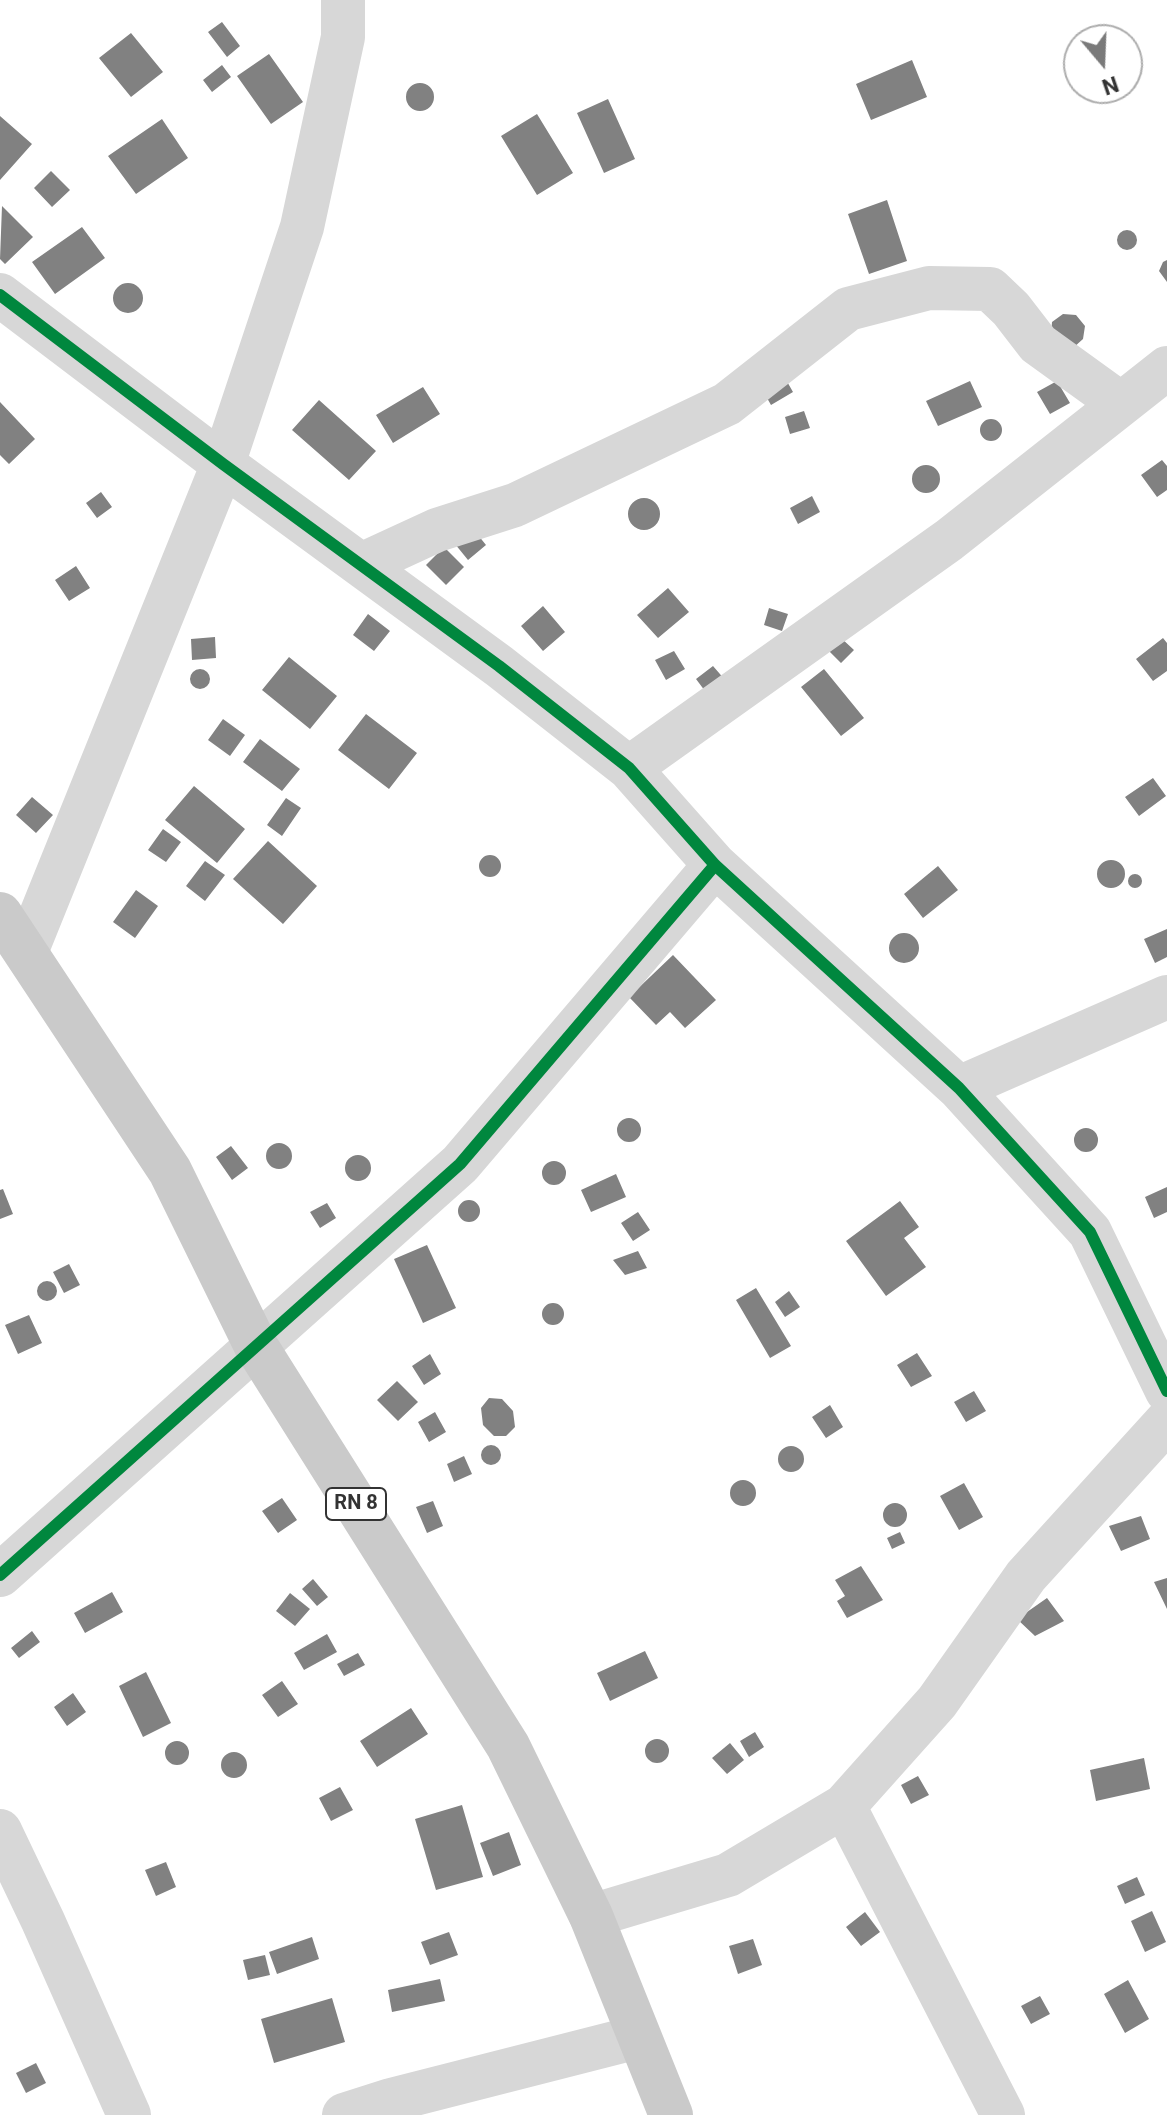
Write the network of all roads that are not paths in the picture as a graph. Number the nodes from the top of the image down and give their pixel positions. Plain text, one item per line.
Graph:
1 (343, 0) edge
2 (0, 295) edge
3 (1167, 368) edge
4 (1121, 404) junction
5 (223, 464) junction
6 (361, 565) junction
7 (629, 768) junction
8 (715, 865) junction
9 (0, 914) edge
10 (26, 952) junction
11 (1167, 997) edge
12 (959, 1088) junction
13 (256, 1346) junction
14 (1167, 1391) edge
15 (1167, 1421) edge
16 (0, 1575) edge
17 (844, 1806) junction
18 (0, 1831) edge
19 (591, 1916) junction
20 (638, 2037) junction
21 (129, 2115) edge
22 (344, 2115) edge
23 (671, 2115) edge
24 (1003, 2115) edge

1 - 5 street
2 - 5 street
3 - 4 street
4 - 6 street
4 - 7 street
5 - 6 street
5 - 10 street
6 - 7 street
7 - 8 street
8 - 12 street
8 - 13 street
9 - 10 main road, RN 8
10 - 13 main road, RN 8
11 - 12 street
12 - 14 street
13 - 16 street
13 - 19 main road, RN 8
15 - 17 street
17 - 19 street
17 - 24 street
18 - 21 street
19 - 20 main road, RN 8
20 - 22 street
20 - 23 main road, RN 8

